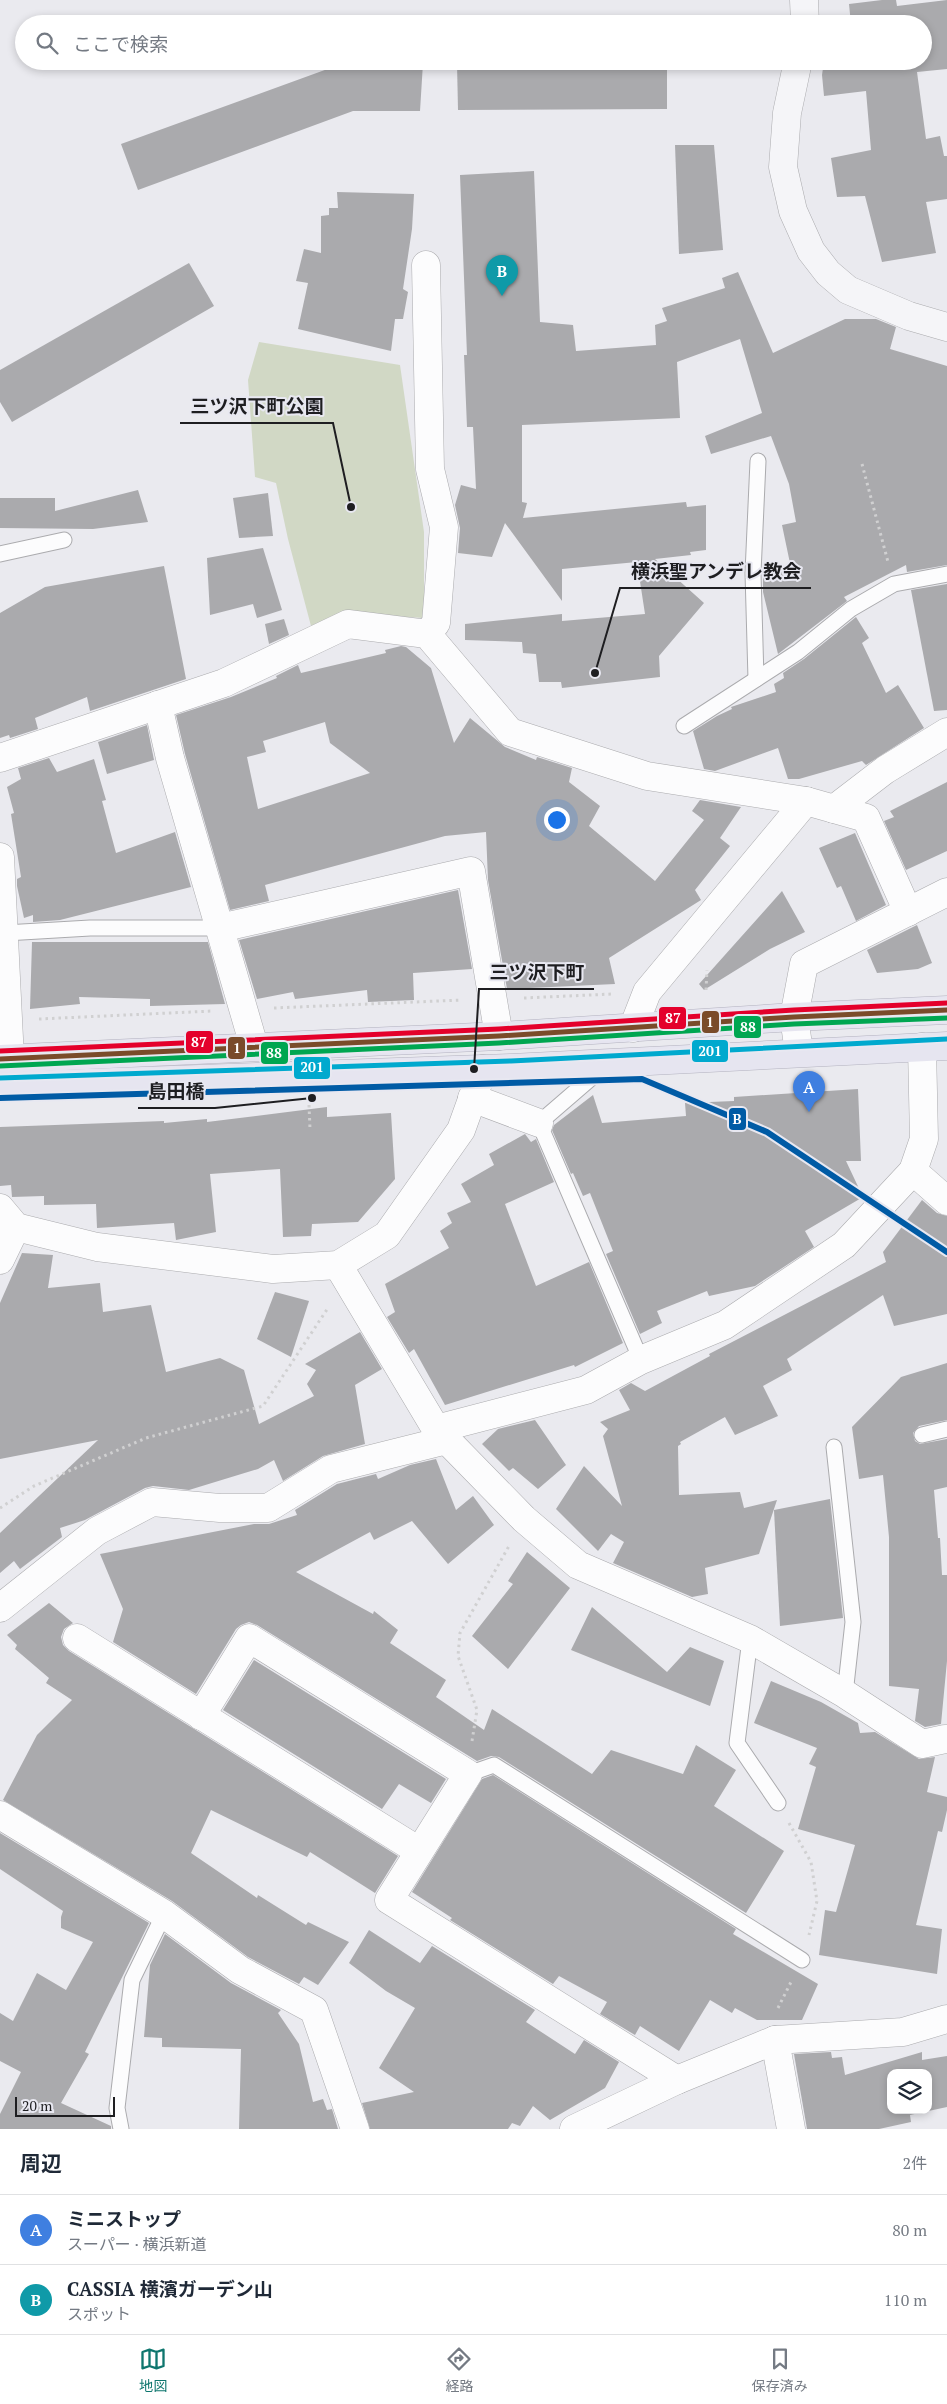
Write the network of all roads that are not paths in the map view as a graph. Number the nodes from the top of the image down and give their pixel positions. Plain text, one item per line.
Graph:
1 (804, 0) edge
2 (805, 15) edge
3 (796, 70) edge
4 (426, 264) dead end
5 (947, 327) edge
6 (758, 462) dead end
7 (64, 540) dead end
8 (0, 554) edge
9 (947, 574) edge
10 (427, 634) junction
11 (756, 679) junction
12 (158, 705) junction
13 (684, 726) dead end
14 (947, 732) edge
15 (0, 758) edge
16 (806, 801) junction
17 (834, 809) junction
18 (0, 857) edge
19 (947, 892) edge
20 (908, 912) junction
21 (220, 928) junction
22 (5, 933) junction
23 (947, 1010) edge
24 (794, 1017) junction
25 (633, 1028) junction
26 (499, 1036) junction
27 (254, 1046) junction
28 (934, 1046) edge
29 (799, 1052) junction
30 (5, 1059) edge
31 (608, 1063) junction
32 (483, 1069) junction
33 (0, 1086) edge
34 (472, 1098) junction
35 (539, 1123) junction
36 (913, 1171) junction
37 (947, 1201) edge
38 (8, 1218) edge
39 (0, 1260) edge
40 (338, 1264) junction
41 (641, 1360) junction
42 (947, 1429) edge
43 (442, 1435) junction
44 (922, 1436) dead end
45 (834, 1447) dead end
46 (0, 1608) edge
47 (76, 1638) dead end
48 (750, 1639) junction
49 (845, 1694) junction
50 (201, 1716) junction
51 (946, 1739) edge
52 (468, 1774) junction
53 (778, 1803) road end
54 (0, 1815) edge
55 (419, 1851) junction
56 (164, 1914) junction
57 (802, 1960) road end
58 (947, 2019) edge
59 (775, 2040) junction
60 (678, 2080) junction
61 (121, 2129) edge
62 (355, 2129) edge
63 (574, 2129) edge
64 (791, 2129) edge

1 - 2 street
3 - 5 street
4 - 10 street
6 - 11 lane
7 - 8 lane
9 - 11 lane
10 - 12 street
10 - 16 street
11 - 13 lane
12 - 15 street
12 - 21 street
14 - 17 street
16 - 17 street
16 - 25 street
17 - 20 street
18 - 22 street
19 - 20 street
20 - 24 street
21 - 22 lane
21 - 26 street
21 - 27 street
22 - 30 street
23 - 24 highway
24 - 25 highway
24 - 29 street
25 - 26 highway
26 - 27 highway
27 - 30 highway
28 - 29 highway
28 - 36 street
29 - 31 highway
31 - 32 highway
31 - 35 lane
32 - 33 highway
32 - 34 street
34 - 35 street
34 - 40 street
35 - 41 lane
36 - 37 street
36 - 41 street
38 - 39 street
38 - 40 street
40 - 43 street
41 - 43 street
42 - 44 lane
43 - 46 street
43 - 48 street
45 - 49 lane
47 - 50 street
48 - 49 street
48 - 53 lane
49 - 51 street
50 - 52 street
50 - 55 street
52 - 55 street
52 - 57 lane
54 - 56 street
55 - 60 street
56 - 61 lane
56 - 62 street
58 - 59 street
59 - 60 street
59 - 64 street
60 - 63 street

